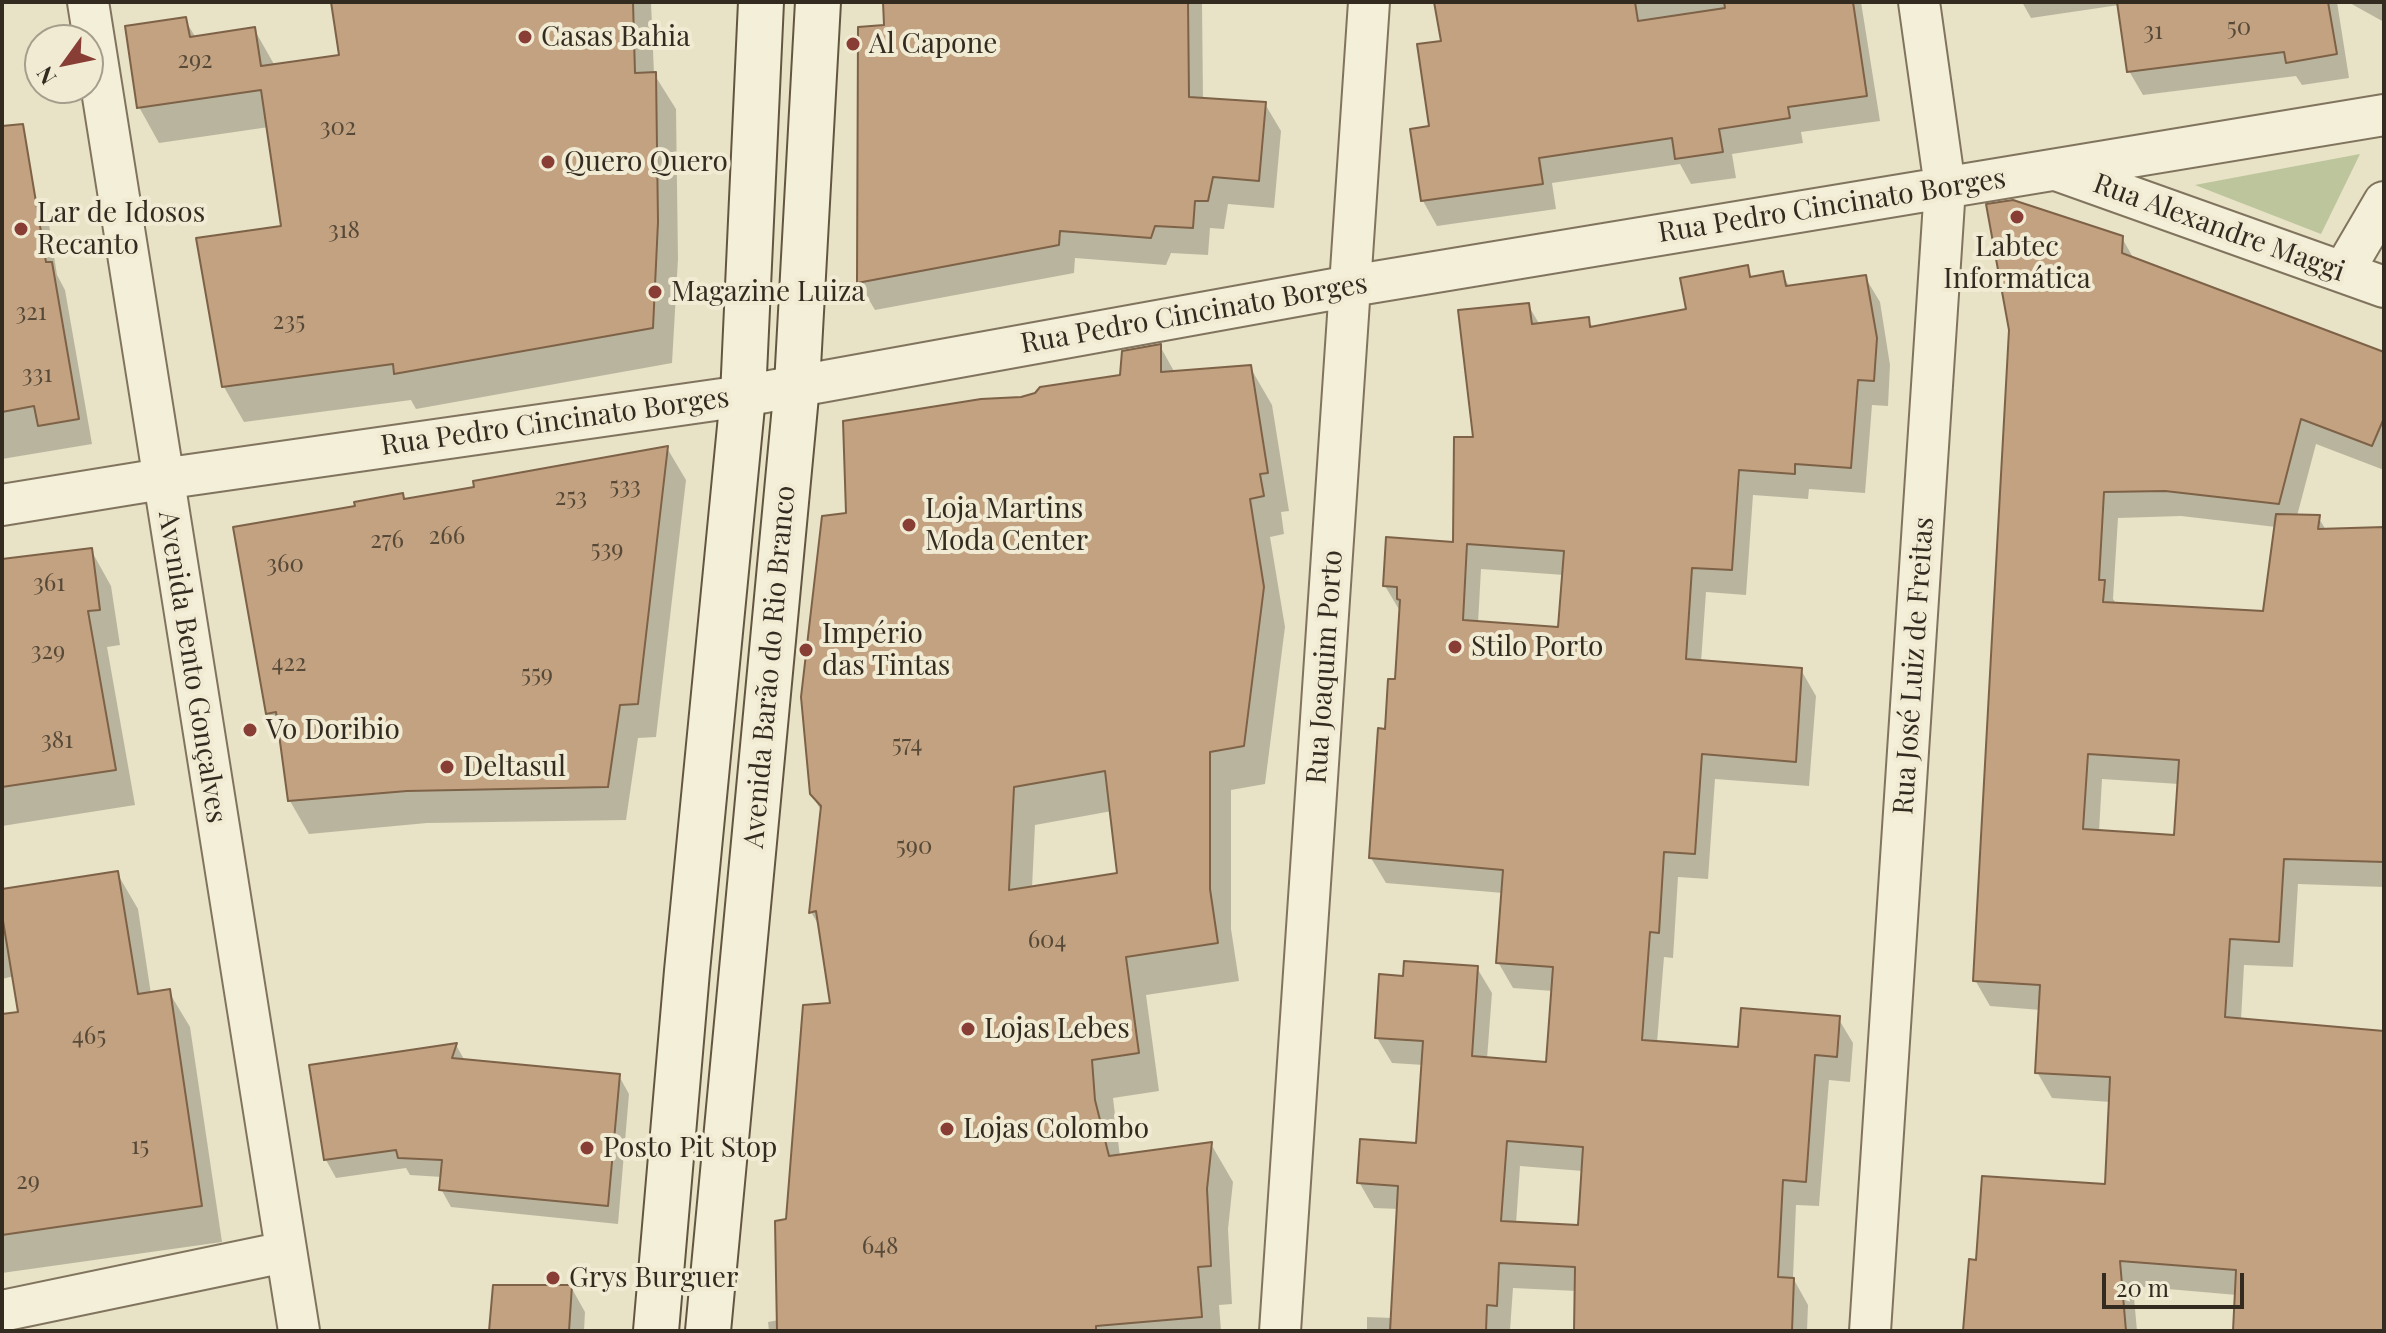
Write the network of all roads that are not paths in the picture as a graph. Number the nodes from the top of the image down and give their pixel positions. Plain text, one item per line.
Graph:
1 (88, 2) edge
2 (761, 2) edge
3 (818, 2) edge
4 (1369, 2) edge
5 (1919, 2) edge
6 (2384, 115) edge
7 (2054, 169) junction
8 (1945, 187) junction
9 (2384, 202) edge
10 (2343, 272) junction
11 (1351, 286) junction
12 (2384, 287) edge
13 (797, 385) junction
14 (743, 396) junction
15 (162, 479) junction
16 (2, 505) edge
17 (285, 1252) junction
18 (2, 1311) edge
19 (299, 1331) edge
20 (656, 1331) edge
21 (708, 1331) edge
22 (1280, 1331) edge
23 (1870, 1331) edge

1 - 15 street, Avenida Bento Gonçalves
2 - 14 main road, Avenida Barão do Rio Branco
3 - 13 main road, Avenida Barão do Rio Branco
4 - 11 street, Rua Joaquim Porto
5 - 8 street, Rua José Luiz de Freitas
6 - 7 street, Rua Pedro Cincinato Borges
7 - 8 street, Rua Pedro Cincinato Borges
7 - 10 street, Rua Alexandre Maggi
8 - 11 street, Rua Pedro Cincinato Borges
8 - 23 street, Rua José Luiz de Freitas
9 - 10 street
10 - 12 street, Rua Alexandre Maggi
11 - 13 street, Rua Pedro Cincinato Borges
11 - 22 street, Rua Joaquim Porto
13 - 14 street, Rua Pedro Cincinato Borges
13 - 21 main road, Avenida Barão do Rio Branco
14 - 15 street, Rua Pedro Cincinato Borges
14 - 20 main road, Avenida Barão do Rio Branco
15 - 16 street, Rua Pedro Cincinato Borges
15 - 17 street, Avenida Bento Gonçalves
17 - 18 street
17 - 19 street, Avenida Bento Gonçalves

